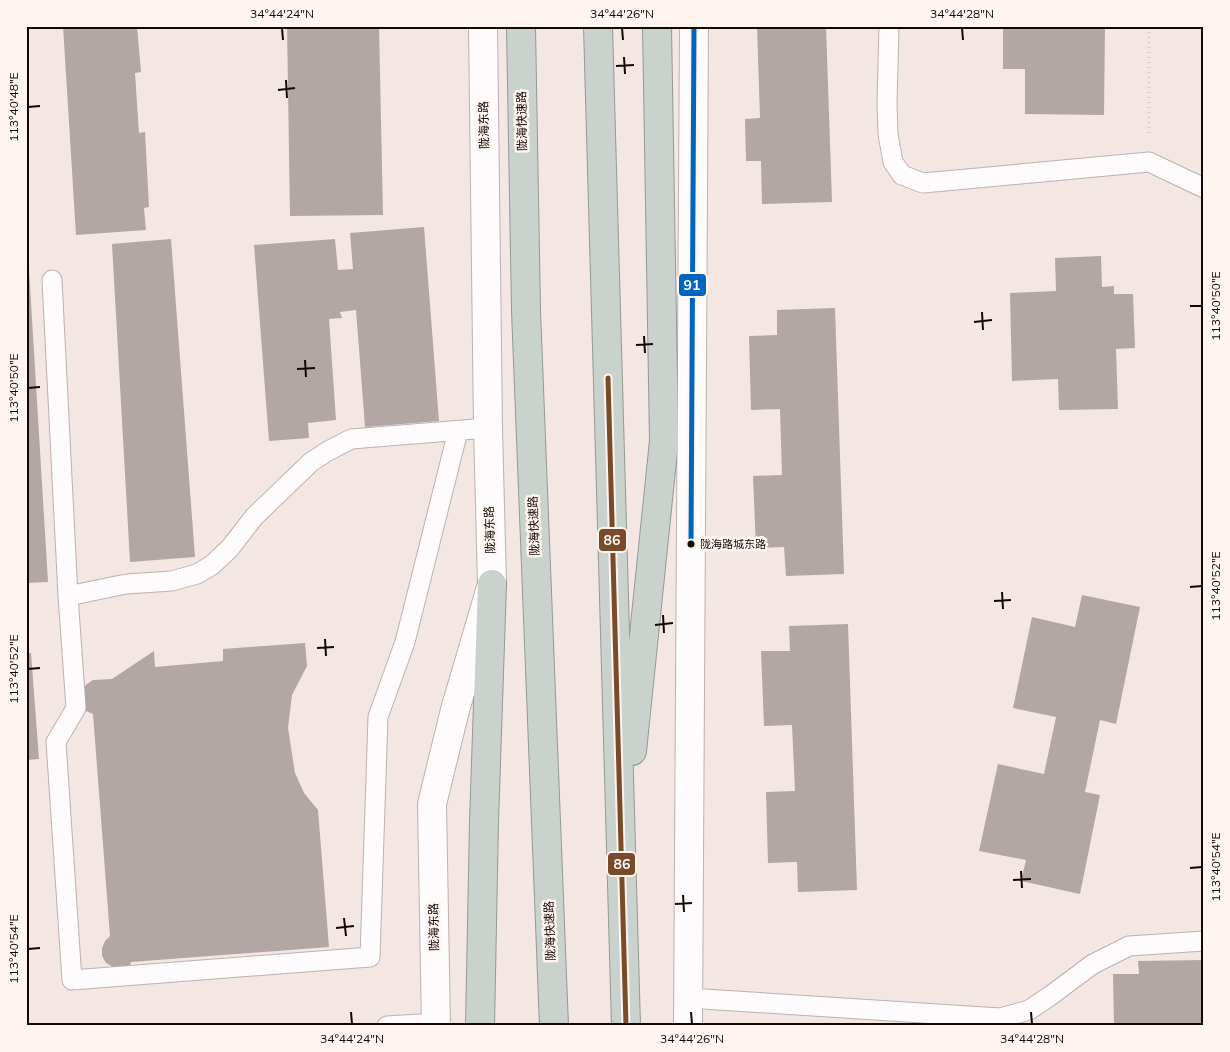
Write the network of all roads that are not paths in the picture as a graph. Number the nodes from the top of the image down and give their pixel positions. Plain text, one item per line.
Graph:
1 (484, 26) edge
2 (521, 26) edge
3 (598, 26) edge
4 (657, 26) edge
5 (694, 26) edge
6 (889, 26) edge
7 (1204, 188) edge
8 (52, 280) dead end
9 (488, 428) junction
10 (458, 431) junction
11 (492, 584) junction
12 (68, 596) junction
13 (621, 862) junction
14 (1204, 941) edge
15 (688, 998) junction
16 (436, 1024) edge
17 (387, 1026) edge
18 (480, 1026) edge
19 (554, 1026) edge
20 (626, 1026) edge
21 (688, 1026) edge

1 - 9 street, 陇海东路
2 - 19 highway, 陇海快速路
3 - 13 highway
4 - 13 highway
5 - 15 street
6 - 7 lane
8 - 12 lane
9 - 10 lane
9 - 11 street, 陇海东路
10 - 12 lane
10 - 12 lane
11 - 16 street, 陇海东路
11 - 18 highway
13 - 20 highway
14 - 15 lane
15 - 21 street
16 - 17 lane

